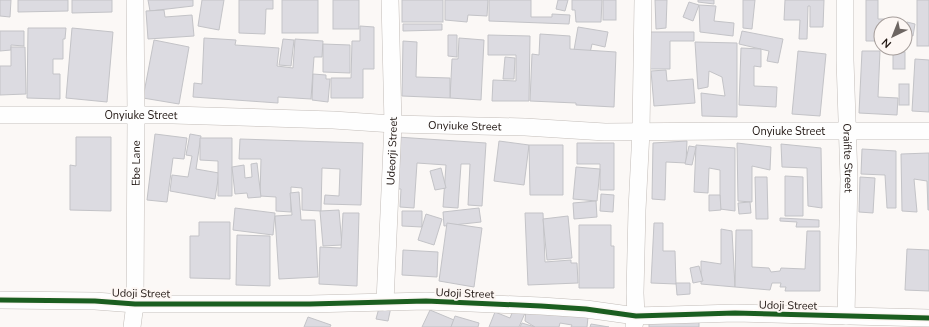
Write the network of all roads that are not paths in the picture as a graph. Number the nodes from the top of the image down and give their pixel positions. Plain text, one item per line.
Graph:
1 (135, 0) edge
2 (390, 0) edge
3 (643, 0) edge
4 (845, 0) edge
5 (0, 115) edge
6 (136, 115) junction
7 (393, 124) junction
8 (641, 131) junction
9 (929, 131) edge
10 (847, 132) junction
11 (0, 300) edge
12 (385, 302) junction
13 (135, 304) junction
14 (929, 318) edge
15 (835, 320) edge
16 (635, 321) edge
17 (132, 327) edge

1 - 6 street, Ebe Lane
2 - 7 street, Udeorji Street
3 - 8 street
4 - 10 street, Oraifite Street
5 - 6 street, Onyiuke Street
6 - 7 street, Onyiuke Street
6 - 13 street, Ebe Lane
7 - 8 street, Onyiuke Street
7 - 12 street, Udeorji Street
8 - 10 street, Onyiuke Street
8 - 16 street
9 - 10 street, Onyiuke Street
10 - 15 street, Oraifite Street
11 - 13 street, Udoji Street
12 - 13 street, Udoji Street
12 - 16 street, Udoji Street
13 - 17 street, Ebe Lane
14 - 15 street, Udoji Street
15 - 16 street, Udoji Street

